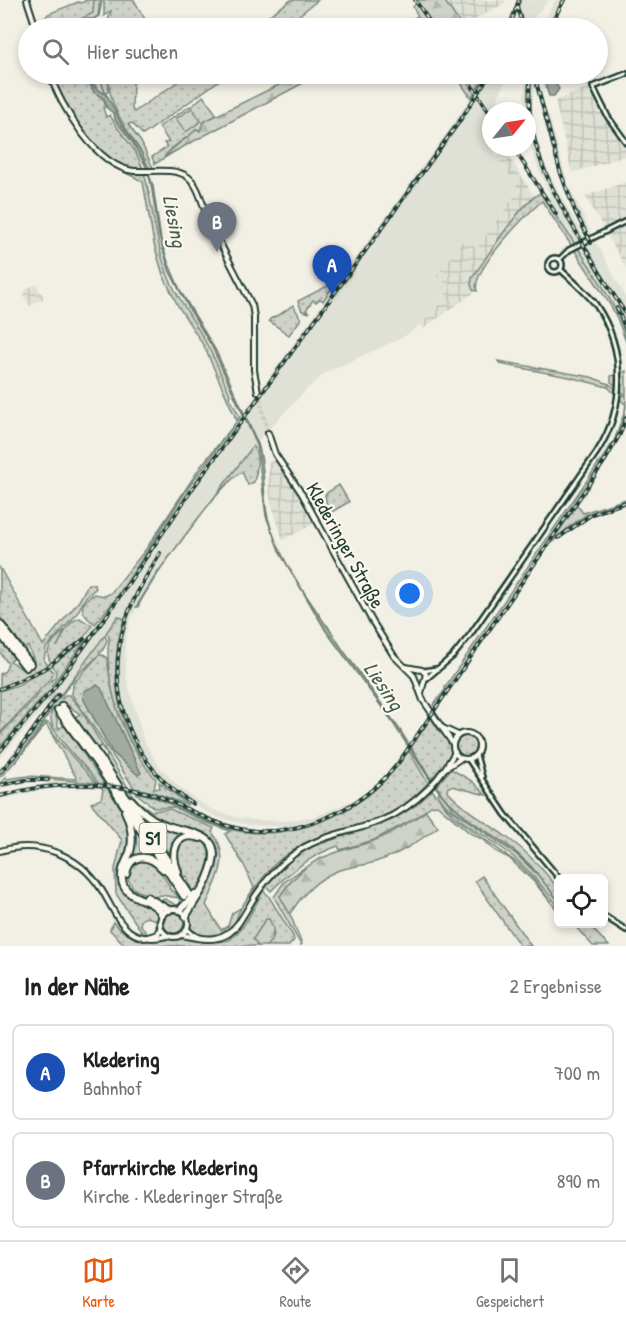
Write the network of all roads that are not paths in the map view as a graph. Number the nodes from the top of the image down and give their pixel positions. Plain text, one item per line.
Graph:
1 (27, 0) edge
2 (33, 18) edge
3 (626, 74) edge
4 (608, 81) edge
5 (55, 84) edge
6 (601, 84) edge
7 (626, 142) edge
8 (626, 221) edge
9 (560, 259) junction
10 (561, 270) junction
11 (258, 392) tunnel mouth
12 (268, 433) tunnel mouth
13 (0, 624) edge
14 (0, 633) edge
15 (406, 667) junction
16 (436, 669) junction
17 (422, 670) junction
18 (415, 679) junction
19 (425, 680) junction
20 (421, 693) junction
21 (440, 726) junction
22 (458, 736) junction
23 (453, 744) junction
24 (455, 752) junction
25 (476, 755) junction
26 (461, 759) junction
27 (468, 759) junction
28 (452, 762) junction
29 (482, 779) junction
30 (123, 793) junction
31 (123, 802) junction
32 (0, 851) edge
33 (555, 874) edge
34 (174, 879) junction
35 (183, 884) junction
36 (170, 910) junction
37 (180, 910) junction
38 (162, 915) junction
39 (186, 916) junction
40 (243, 918) junction
41 (608, 919) edge
42 (160, 928) junction
43 (187, 929) junction
44 (626, 930) edge
45 (182, 935) junction
46 (167, 936) junction
47 (140, 938) junction

1 - 2 main road
3 - 4 street
5 - 11 main road
6 - 7 street
8 - 9 street
9 - 10 street
9 - 10 street
10 - 16 street
12 - 15 main road, Klederinger Straße
13 - 14 highway
15 - 17 main road
15 - 18 main road, Klederinger Straße
16 - 17 street
16 - 19 street
17 - 18 main road
17 - 19 main road
18 - 19 main road
18 - 20 main road, Klederinger Straße
19 - 20 main road
20 - 21 main road, Klederinger Straße
21 - 22 main road, Klederinger Straße
21 - 23 main road, Klederinger Straße
22 - 23 main road
22 - 25 main road
23 - 24 main road
24 - 26 main road
24 - 28 main road
25 - 27 main road
25 - 29 street
26 - 27 main road
26 - 28 main road
27 - 29 street
28 - 40 main road
29 - 33 street
30 - 31 highway, S1
30 - 35 highway, S1
30 - 39 highway
31 - 34 highway, S1
31 - 38 highway
32 - 47 main road
34 - 35 highway, S1
34 - 36 highway
35 - 37 highway
36 - 37 main road
36 - 38 main road
37 - 39 main road
38 - 42 main road
39 - 43 main road
40 - 43 main road
40 - 45 main road
41 - 44 street
42 - 46 main road
42 - 47 main road
43 - 45 main road
45 - 46 main road
46 - 47 main road

